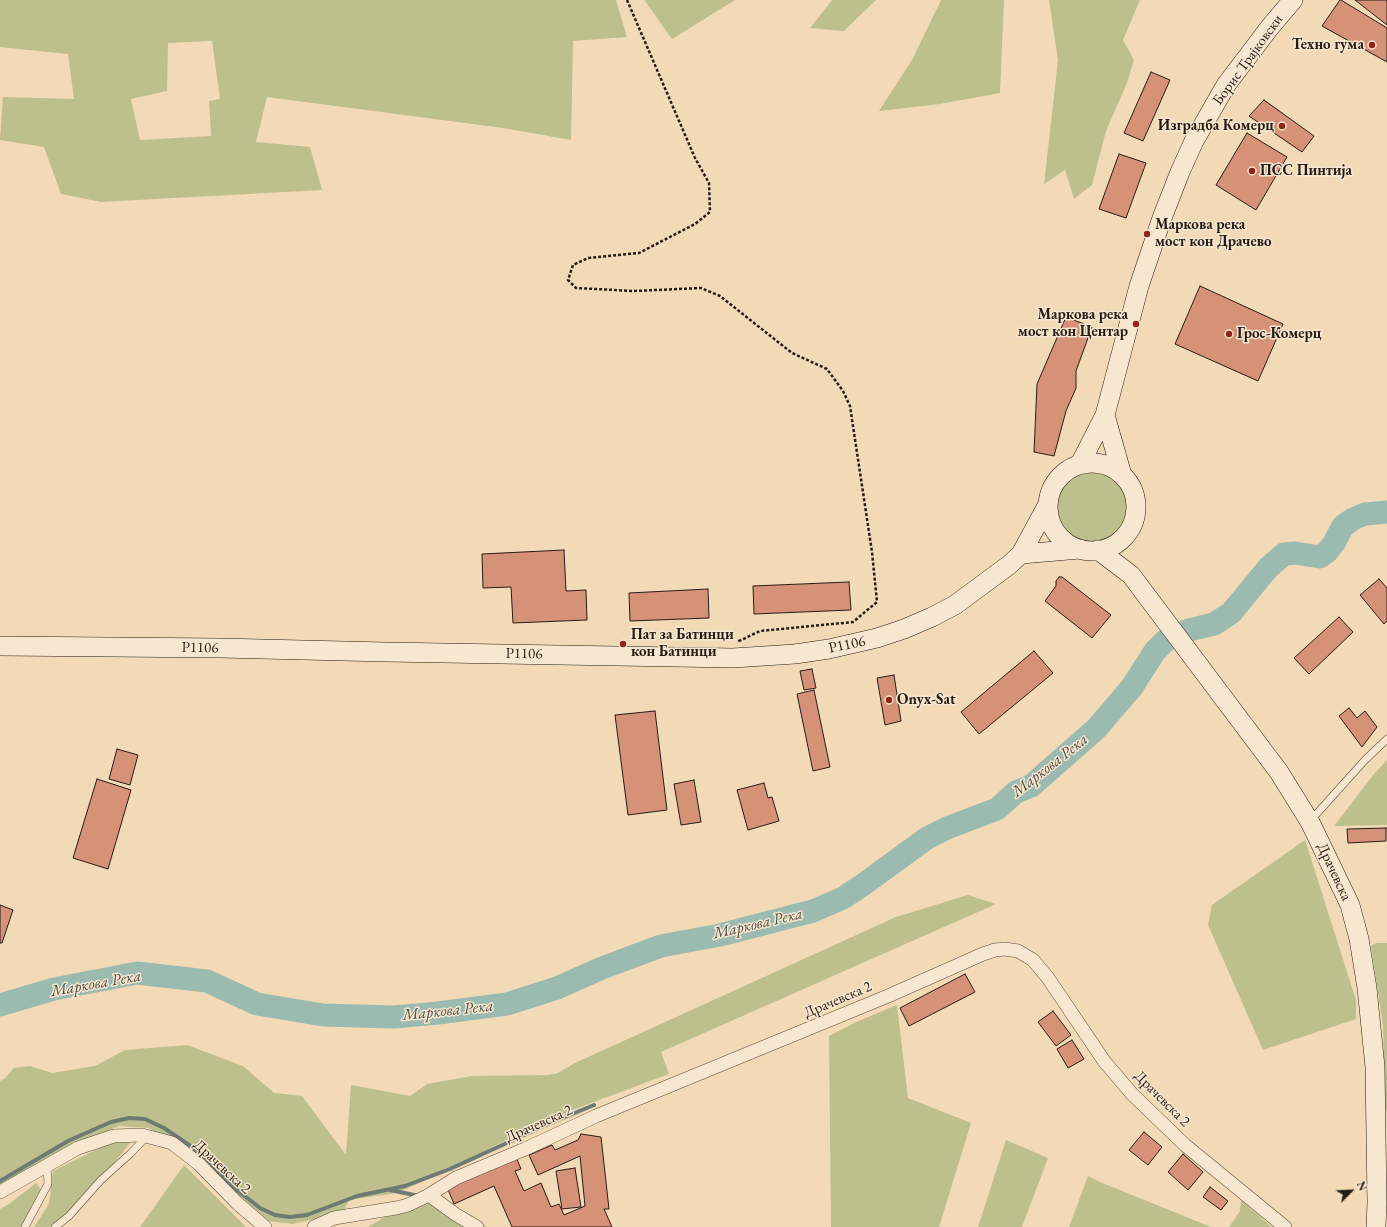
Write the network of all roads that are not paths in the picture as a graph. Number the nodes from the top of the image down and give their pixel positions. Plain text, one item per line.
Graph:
1 (1293, 0) edge
2 (1105, 416) junction
3 (1080, 464) junction
4 (1122, 475) junction
5 (1048, 504) junction
6 (1125, 535) junction
7 (1089, 550) junction
8 (1021, 554) junction
9 (1132, 575) junction
10 (0, 646) edge
11 (1387, 739) edge
12 (1310, 822) junction
13 (1381, 1134) edge
14 (147, 1136) junction
15 (47, 1165) junction
16 (0, 1192) edge
17 (429, 1195) junction
18 (25, 1227) edge
19 (55, 1227) edge
20 (265, 1227) edge
21 (314, 1227) edge
22 (477, 1227) edge
23 (1285, 1227) edge
24 (1376, 1227) edge

1 - 2 main road, Борис Трајковски
2 - 3 main road, Борис Трајковски
2 - 4 main road
3 - 4 main road
3 - 5 main road
4 - 6 main road
5 - 7 main road
5 - 8 main road
6 - 7 main road
6 - 9 main road, Драчевска
7 - 8 main road
7 - 9 main road, Драчевска
8 - 10 main road, P1106
9 - 12 main road, Драчевска
11 - 12 lane
12 - 13 main road, Драчевска
13 - 24 main road, Драчевска
14 - 15 street, Драчевска 2
14 - 19 lane
14 - 20 street, Драчевска 2
15 - 16 street, Драчевска 2
15 - 18 lane
17 - 21 street, Драчевска 2
17 - 22 street
17 - 23 street, Драчевска 2

